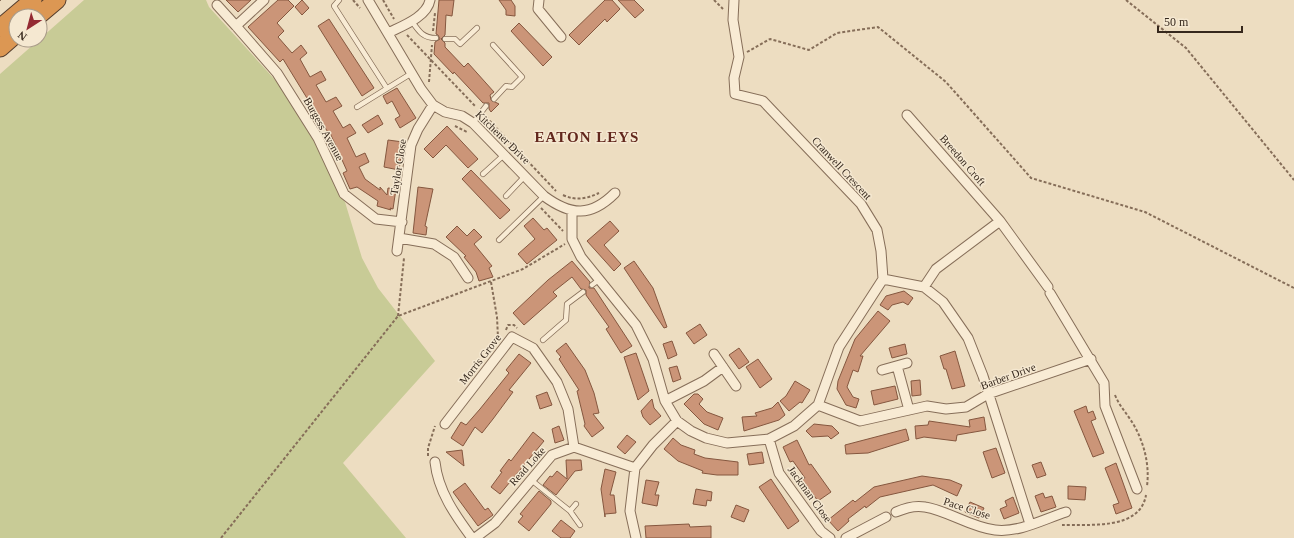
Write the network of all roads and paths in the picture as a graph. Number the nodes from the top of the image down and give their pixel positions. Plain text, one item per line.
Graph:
1 (33, 0) edge
2 (58, 0) edge
3 (264, 0) edge
4 (339, 0) edge
5 (353, 0) edge
6 (368, 0) edge
7 (539, 0) edge
8 (734, 0) edge
9 (1126, 0) edge
10 (433, 3) edge
11 (217, 5) dead end
12 (48, 8) edge
13 (362, 10) dead end
14 (411, 20) junction
15 (236, 26) junction
16 (0, 28) edge
17 (477, 28) dead end
18 (388, 33) junction
19 (561, 37) dead end
20 (434, 38) junction
21 (445, 39) dead end
22 (8, 41) edge
23 (493, 45) dead end
24 (0, 48) edge
25 (739, 57) junction
26 (412, 73) junction
27 (386, 87) junction
28 (421, 89) junction
29 (494, 99) dead end
30 (433, 105) junction
31 (486, 106) dead end
32 (357, 107) dead end
33 (907, 115) dead end
34 (474, 123) junction
35 (454, 125) dead end
36 (472, 135) dead end
37 (504, 154) junction
38 (483, 174) dead end
39 (525, 176) junction
40 (1294, 180) edge
41 (615, 193) dead end
42 (506, 196) dead end
43 (544, 196) junction
44 (537, 204) junction
45 (572, 211) junction
46 (1000, 221) junction
47 (402, 222) junction
48 (565, 234) dead end
49 (399, 238) junction
50 (566, 238) dead end
51 (499, 240) dead end
52 (401, 252) joint
53 (468, 278) dead end
54 (600, 279) junction
55 (883, 279) junction
56 (592, 285) dead end
57 (924, 288) junction
58 (1294, 288) edge
59 (583, 292) dead end
60 (398, 316) junction
61 (505, 331) dead end
62 (519, 331) dead end
63 (543, 340) dead end
64 (714, 354) dead end
65 (1091, 359) junction
66 (907, 363) dead end
67 (897, 366) junction
68 (723, 367) junction
69 (882, 370) dead end
70 (1104, 383) junction
71 (736, 386) dead end
72 (988, 394) junction
73 (665, 401) junction
74 (818, 405) junction
75 (909, 410) junction
76 (677, 421) junction
77 (445, 424) dead end
78 (769, 439) junction
79 (574, 447) junction
80 (436, 462) dead end
81 (635, 468) junction
82 (530, 479) junction
83 (1147, 488) dead end
84 (1142, 491) joint
85 (576, 504) dead end
86 (570, 511) junction
87 (896, 512) dead end
88 (1066, 512) dead end
89 (886, 518) dead end
90 (1030, 524) junction
91 (580, 525) dead end
92 (1056, 525) dead end
93 (221, 538) edge
94 (473, 538) edge
95 (636, 538) edge
96 (830, 538) edge
97 (846, 538) edge

1 - 16 highway
2 - 12 highway
3 - 15 street
4 - 27 lane
5 - 13 path
6 - 18 street, Kitchener Drive
7 - 19 street
8 - 25 street
9 - 40 path
10 - 14 street
10 - 20 path
11 - 15 street, Burgess Avenue
14 - 18 street
14 - 20 lane
15 - 47 street, Burgess Avenue
17 - 21 lane
18 - 26 street, Kitchener Drive
20 - 28 path
22 - 24 highway
23 - 29 lane
25 - 55 street, Cranwell Crescent
25 - 58 path
26 - 27 lane
26 - 28 street, Kitchener Drive
27 - 32 lane
28 - 30 street, Kitchener Drive
30 - 34 street, Kitchener Drive
30 - 47 street, Taylor Close
31 - 34 lane
33 - 46 street, Breedon Croft
34 - 37 street, Kitchener Drive
35 - 36 path
37 - 38 lane
37 - 39 street, Kitchener Drive
39 - 42 lane
39 - 43 street, Kitchener Drive
41 - 45 street, Kitchener Drive
43 - 44 lane
43 - 45 street, Kitchener Drive
44 - 48 path
44 - 51 lane
45 - 54 street
46 - 57 street
46 - 65 street, Breedon Croft
47 - 49 street, Taylor Close
49 - 52 street, Taylor Close
49 - 53 street
50 - 60 path
52 - 60 path
54 - 56 lane
54 - 73 street
55 - 57 street
55 - 74 street
57 - 72 street
59 - 63 lane
60 - 93 path
61 - 62 path
64 - 68 street
65 - 70 street
65 - 72 street, Barber Drive
66 - 67 street
67 - 69 street
67 - 75 street
68 - 71 street
68 - 73 street
70 - 83 path
70 - 84 street
72 - 75 street, Barber Drive
72 - 90 street
73 - 76 street
74 - 75 street, Barber Drive
74 - 78 street
76 - 78 street
76 - 81 street
77 - 79 street, Morris Grove
78 - 96 street, Jackman Close
79 - 81 street
79 - 82 street, Read Loke
80 - 94 street, Read Loke
81 - 95 street
82 - 86 lane
82 - 94 street, Read Loke
84 - 92 path
85 - 86 lane
86 - 91 lane
87 - 90 street, Pace Close
88 - 90 street, Pace Close
89 - 97 street

